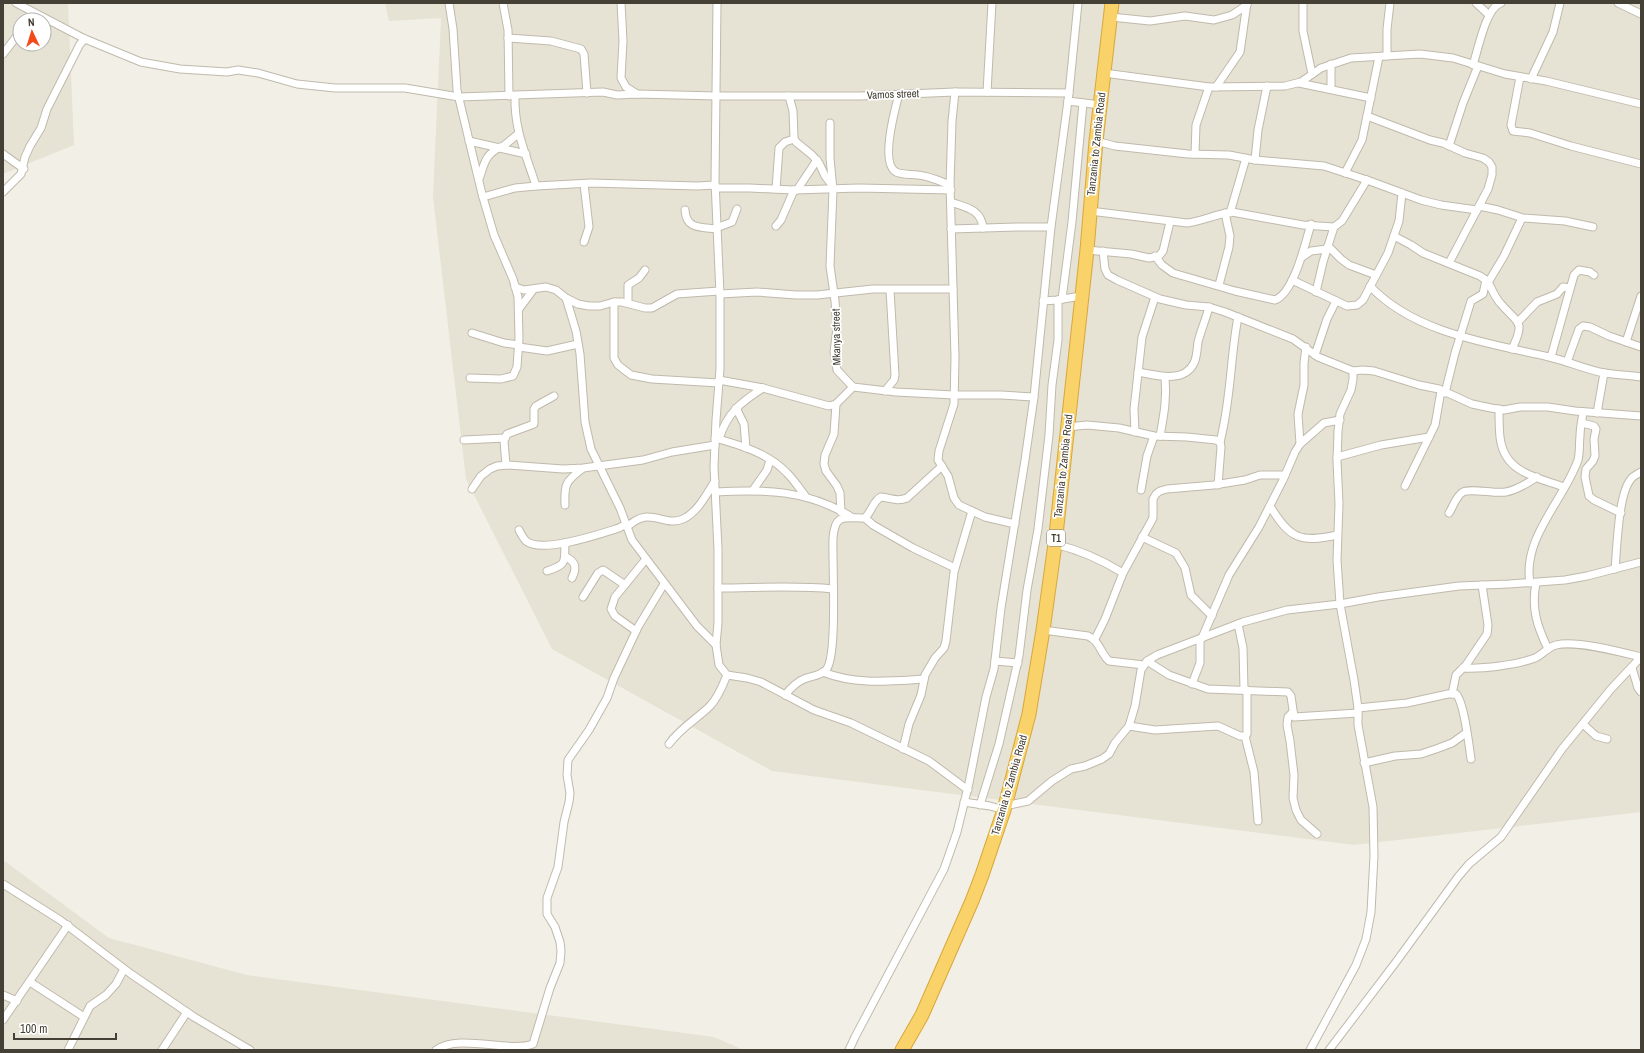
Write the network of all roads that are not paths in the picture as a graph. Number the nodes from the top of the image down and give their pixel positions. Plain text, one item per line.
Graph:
1 (16, 3) edge
2 (449, 3) edge
3 (503, 3) edge
4 (717, 3) edge
5 (992, 3) edge
6 (1078, 3) edge
7 (1112, 3) edge
8 (1303, 3) edge
9 (1390, 3) edge
10 (1476, 3) edge
11 (1501, 3) edge
12 (1560, 3) edge
13 (1618, 3) edge
14 (622, 4) edge
15 (1247, 4) edge
16 (33, 12) edge
17 (1641, 14) edge
18 (1489, 15) junction
19 (1111, 17) junction
20 (52, 22) edge
21 (508, 38) junction
22 (85, 39) junction
23 (12, 42) edge
24 (3, 54) edge
25 (1383, 57) junction
26 (1331, 64) junction
27 (1476, 65) junction
28 (1104, 73) junction
29 (1312, 74) junction
30 (1520, 77) junction
31 (1531, 79) junction
32 (1299, 83) junction
33 (1267, 86) junction
34 (1213, 87) junction
35 (1331, 89) junction
36 (955, 92) junction
37 (987, 92) junction
38 (587, 93) junction
39 (637, 94) junction
40 (899, 94) junction
41 (512, 96) junction
42 (717, 96) junction
43 (789, 96) junction
44 (459, 97) junction
45 (1069, 97) junction
46 (1371, 98) junction
47 (1083, 103) junction
48 (1641, 104) edge
49 (1100, 105) junction
50 (1367, 116) junction
51 (830, 123) dead end
52 (518, 134) junction
53 (794, 139) junction
54 (469, 141) junction
55 (1096, 141) junction
56 (1449, 146) junction
57 (501, 147) junction
58 (3, 154) edge
59 (526, 154) junction
60 (1195, 154) junction
61 (1246, 158) junction
62 (817, 160) junction
63 (1255, 160) junction
64 (1641, 164) edge
65 (24, 169) junction
66 (1345, 173) junction
67 (478, 179) junction
68 (1367, 180) junction
69 (584, 184) junction
70 (536, 186) junction
71 (715, 186) junction
72 (950, 187) junction
73 (832, 188) junction
74 (776, 189) junction
75 (796, 190) junction
76 (3, 192) edge
77 (1402, 193) junction
78 (483, 197) junction
79 (951, 202) junction
80 (1478, 208) junction
81 (738, 209) dead end
82 (685, 210) dead end
83 (1090, 210) junction
84 (1227, 213) junction
85 (1522, 218) junction
86 (1170, 222) junction
87 (1311, 224) junction
88 (776, 226) dead end
89 (1051, 227) junction
90 (1334, 227) junction
91 (1593, 227) dead end
92 (716, 228) junction
93 (983, 228) junction
94 (951, 229) junction
95 (1394, 236) junction
96 (584, 242) dead end
97 (1327, 248) junction
98 (1087, 250) junction
99 (1103, 251) junction
100 (1155, 256) junction
101 (1302, 256) junction
102 (1449, 263) junction
103 (646, 270) dead end
104 (1376, 275) junction
105 (1594, 275) dead end
106 (1292, 280) junction
107 (1487, 284) junction
108 (1219, 285) junction
109 (1370, 286) junction
110 (515, 287) junction
111 (1570, 288) junction
112 (533, 290) junction
113 (890, 290) junction
114 (952, 290) junction
115 (1316, 292) junction
116 (720, 293) junction
117 (834, 294) junction
118 (1081, 296) junction
119 (1641, 296) edge
120 (1155, 297) junction
121 (566, 298) junction
122 (1060, 300) junction
123 (1044, 301) junction
124 (1336, 301) junction
125 (614, 302) junction
126 (628, 303) junction
127 (1209, 307) junction
128 (519, 309) junction
129 (1238, 317) junction
130 (1518, 322) junction
131 (472, 333) dead end
132 (1460, 335) junction
133 (1626, 342) junction
134 (578, 344) junction
135 (519, 346) junction
136 (1306, 347) junction
137 (1641, 347) edge
138 (1512, 349) junction
139 (1315, 355) junction
140 (1551, 357) junction
141 (1567, 362) junction
142 (1353, 371) junction
143 (1138, 372) junction
144 (1604, 373) junction
145 (1165, 377) junction
146 (1641, 377) edge
147 (470, 378) dead end
148 (719, 381) junction
149 (854, 387) junction
150 (764, 388) junction
151 (885, 391) junction
152 (1443, 392) junction
153 (954, 395) junction
154 (554, 396) dead end
155 (1034, 397) junction
156 (836, 404) junction
157 (736, 408) junction
158 (1499, 409) junction
159 (1583, 412) junction
160 (1598, 413) junction
161 (1641, 416) edge
162 (1340, 420) junction
163 (1582, 423) junction
164 (1067, 427) junction
165 (1135, 432) junction
166 (1157, 436) junction
167 (1429, 437) junction
168 (505, 438) junction
169 (464, 440) dead end
170 (716, 441) junction
171 (1220, 442) junction
172 (1300, 444) junction
173 (746, 448) junction
174 (1337, 457) junction
175 (770, 460) junction
176 (506, 465) junction
177 (599, 465) junction
178 (942, 466) junction
179 (583, 468) junction
180 (1641, 472) edge
181 (1285, 475) junction
182 (1537, 477) junction
183 (715, 481) junction
184 (1218, 485) junction
185 (1405, 486) dead end
186 (1564, 487) junction
187 (472, 489) dead end
188 (753, 490) junction
189 (1141, 490) dead end
190 (715, 492) junction
191 (806, 497) junction
192 (565, 505) dead end
193 (1270, 506) junction
194 (972, 511) junction
195 (841, 512) junction
196 (1449, 513) dead end
197 (1621, 513) junction
198 (851, 517) junction
199 (865, 518) junction
200 (1015, 524) junction
201 (626, 526) junction
202 (519, 530) dead end
203 (1337, 535) junction
204 (1142, 537) junction
205 (565, 543) junction
206 (1055, 544) junction
207 (566, 557) junction
208 (646, 559) junction
209 (1641, 562) edge
210 (955, 568) junction
211 (1615, 569) junction
212 (547, 571) dead end
213 (1123, 573) junction
214 (572, 578) dead end
215 (1533, 583) junction
216 (664, 584) junction
217 (625, 585) junction
218 (1482, 585) junction
219 (718, 588) junction
220 (832, 589) junction
221 (583, 597) dead end
222 (1340, 604) junction
223 (1212, 616) junction
224 (1238, 624) junction
225 (1043, 630) junction
226 (636, 631) junction
227 (1095, 639) junction
228 (1201, 639) junction
229 (716, 645) junction
230 (1548, 649) junction
231 (1641, 657) edge
232 (995, 661) junction
233 (1018, 663) junction
234 (1146, 663) junction
235 (1463, 668) junction
236 (1632, 668) junction
237 (823, 672) junction
238 (727, 675) junction
239 (924, 679) junction
240 (1192, 684) junction
241 (1246, 690) junction
242 (1641, 692) edge
243 (1452, 694) junction
244 (785, 695) junction
245 (1358, 711) junction
246 (1293, 712) junction
247 (1583, 724) junction
248 (1129, 726) junction
249 (1466, 732) junction
250 (1245, 736) junction
251 (1607, 739) dead end
252 (669, 744) dead end
253 (903, 749) junction
254 (1471, 759) dead end
255 (1364, 764) junction
256 (968, 790) junction
257 (964, 802) junction
258 (980, 805) junction
259 (1004, 808) junction
260 (1258, 821) dead end
261 (1317, 834) dead end
262 (4, 887) edge
263 (68, 925) junction
264 (124, 968) junction
265 (30, 982) junction
266 (3, 995) edge
267 (17, 1001) junction
268 (187, 1012) junction
269 (84, 1017) junction
270 (3, 1020) edge
271 (68, 1050) edge
272 (162, 1050) edge
273 (250, 1050) edge
274 (436, 1050) edge
275 (510, 1050) edge
276 (850, 1050) edge
277 (902, 1050) edge
278 (1310, 1050) edge
279 (1329, 1050) edge

1 - 16 street, Vamos street
2 - 44 street
3 - 21 street
4 - 42 street
5 - 37 street
6 - 45 street
7 - 19 highway, Tanzania to Zambia Road / T1
8 - 29 street
9 - 25 street
10 - 18 street
11 - 18 street
12 - 31 street
13 - 17 street
14 - 39 street
15 - 19 street
15 - 34 street
18 - 27 street
19 - 28 highway, Tanzania to Zambia Road / T1
20 - 22 street, Vamos street
21 - 38 street
21 - 41 street
22 - 44 street, Vamos street
22 - 65 street
23 - 24 street
25 - 26 street
25 - 27 street
25 - 46 street
26 - 29 street
26 - 35 street
27 - 30 street
27 - 56 street
28 - 34 street
28 - 49 highway, Tanzania to Zambia Road / T1
29 - 32 street
30 - 31 street
30 - 64 street
31 - 48 street
32 - 33 street
32 - 35 street
33 - 34 street
33 - 63 street
34 - 60 street
35 - 46 street
36 - 37 street, Vamos street
36 - 40 street, Vamos street
36 - 72 street
37 - 45 street, Vamos street
38 - 39 street, Vamos street
38 - 41 street, Vamos street
39 - 42 street, Vamos street
40 - 43 street, Vamos street
40 - 72 street
41 - 44 street, Vamos street
41 - 52 street
42 - 43 street, Vamos street
42 - 71 street
43 - 53 street
44 - 54 street
45 - 47 street, Vamos street
45 - 89 street
46 - 50 street
47 - 49 street, Vamos street
47 - 122 street
49 - 55 highway, Tanzania to Zambia Road / T1
50 - 56 street
50 - 66 street
51 - 73 street, Mkanya street
52 - 57 street
52 - 59 street
53 - 62 street
53 - 74 street
54 - 57 street
54 - 67 street
55 - 60 street
55 - 83 highway, Tanzania to Zambia Road / T1
56 - 80 street
57 - 59 street
57 - 67 street
58 - 65 street
59 - 70 street
60 - 61 street
61 - 63 street
61 - 84 street
62 - 73 street
62 - 75 street
63 - 66 street
65 - 76 street
66 - 68 street
67 - 78 street
68 - 77 street
68 - 90 street
69 - 70 street
69 - 71 street
69 - 96 street
70 - 78 street
71 - 74 street
71 - 92 street
72 - 73 street
72 - 79 street
73 - 75 street
73 - 117 street, Mkanya street
74 - 75 street
75 - 88 street
77 - 80 street
77 - 95 street
78 - 110 street
79 - 93 street
79 - 94 street
80 - 85 street
80 - 102 street
81 - 92 street
82 - 92 street
83 - 86 street
83 - 98 highway, Tanzania to Zambia Road / T1
84 - 86 street
84 - 87 street
84 - 108 street
85 - 91 street
85 - 107 street
86 - 100 street
87 - 90 street
87 - 101 street
89 - 93 street
89 - 123 street
90 - 97 street
92 - 116 street
93 - 94 street
94 - 114 street
95 - 102 street
95 - 104 street
97 - 101 street
97 - 104 street
97 - 115 street
98 - 99 street
98 - 118 highway, Tanzania to Zambia Road / T1
99 - 100 street
99 - 120 street
100 - 108 street
101 - 106 street
102 - 107 street
103 - 126 street
104 - 109 street
105 - 111 street
106 - 108 street
106 - 115 street
107 - 130 street
107 - 132 street
109 - 124 street
109 - 132 street
110 - 112 street
110 - 128 street
111 - 130 street
111 - 140 street
112 - 121 street
112 - 128 street
113 - 114 street
113 - 117 street
113 - 151 street
114 - 153 street
115 - 124 street
116 - 117 street
116 - 126 street
116 - 148 street
117 - 149 street, Mkanya street
118 - 122 street
118 - 164 highway, Tanzania to Zambia Road / T1
119 - 133 street
120 - 127 street
120 - 143 street
121 - 125 street
121 - 134 street
122 - 123 street
122 - 233 street
123 - 155 street
124 - 139 street
125 - 126 street
125 - 148 street
127 - 129 street
127 - 145 street
128 - 135 street
129 - 136 street
129 - 171 street
130 - 138 street
131 - 135 street
132 - 138 street
132 - 152 street
133 - 137 street
133 - 141 street
134 - 135 street
134 - 177 street
135 - 147 street
136 - 139 street
136 - 172 street
138 - 140 street
139 - 142 street
140 - 141 street
141 - 144 street
142 - 152 street
142 - 162 street
143 - 145 street
143 - 165 street
144 - 146 street
144 - 160 street
145 - 166 street
148 - 150 street
148 - 170 street
149 - 151 street
149 - 156 street
150 - 156 street
150 - 157 street
151 - 153 street
152 - 158 street
152 - 167 street
153 - 155 street
153 - 178 street
154 - 168 street
155 - 200 street
156 - 195 street
157 - 170 street
157 - 173 street
158 - 159 street
158 - 182 street
159 - 160 street
159 - 163 street
160 - 161 street
162 - 172 street
162 - 174 street
163 - 186 street
163 - 197 street
164 - 165 street
164 - 206 highway, Tanzania to Zambia Road / T1
165 - 166 street
166 - 171 street
166 - 189 street
167 - 174 street
167 - 185 street
168 - 169 street
168 - 176 street
170 - 173 street
170 - 177 street
170 - 183 street
171 - 184 street
172 - 181 street
173 - 175 street
174 - 203 street
175 - 188 street
175 - 191 street
176 - 179 street
176 - 187 street
177 - 179 street
177 - 201 street
178 - 194 street
178 - 199 street
179 - 192 street
180 - 197 street
181 - 184 street
181 - 193 street
182 - 186 street
182 - 196 street
183 - 190 street
183 - 201 street
184 - 204 street
186 - 215 street
188 - 190 street
188 - 191 street
190 - 219 street
191 - 195 street
193 - 203 street
193 - 223 street
194 - 200 street
194 - 210 street
195 - 198 street
197 - 211 street
198 - 199 street
198 - 220 street
199 - 210 street
200 - 232 street
201 - 205 street
201 - 208 street
202 - 205 street
203 - 222 street
204 - 213 street
204 - 223 street
205 - 207 street
206 - 213 street
206 - 225 highway, Tanzania to Zambia Road / T1
207 - 212 street
207 - 214 street
208 - 216 street
208 - 217 street
209 - 211 street
210 - 239 street
211 - 215 street
213 - 227 street
215 - 218 street
215 - 230 street
216 - 226 street
216 - 229 street
217 - 221 street
217 - 226 street
218 - 222 street
218 - 235 street
219 - 220 street
219 - 229 street
220 - 237 street
222 - 224 street
222 - 245 street
223 - 228 street
224 - 228 street
224 - 241 street
225 - 227 street
225 - 259 highway, Tanzania to Zambia Road / T1
226 - 275 street
227 - 234 street
228 - 234 street
228 - 240 street
229 - 238 street
230 - 231 street
230 - 235 street
231 - 236 street
232 - 233 street
232 - 256 street
233 - 258 street
234 - 240 street
234 - 248 street
235 - 243 street
236 - 242 street
236 - 247 street
237 - 239 street
237 - 244 street
238 - 244 street
238 - 252 street
239 - 253 street
240 - 241 street
241 - 246 street
241 - 250 street
243 - 245 street
243 - 249 street
244 - 253 street
245 - 246 street
245 - 255 street
246 - 261 street
247 - 251 street
247 - 279 street
248 - 250 street
248 - 259 street
249 - 254 street
249 - 255 street
250 - 260 street
253 - 256 street
255 - 278 street
256 - 257 street
257 - 258 street
257 - 276 street
258 - 259 street
259 - 277 highway, Tanzania to Zambia Road / T1
262 - 263 street
263 - 264 street
263 - 265 street
264 - 268 street
264 - 269 street
265 - 267 street
265 - 269 street
266 - 267 street
267 - 270 street
268 - 272 street
268 - 273 street
269 - 271 street
274 - 275 street

